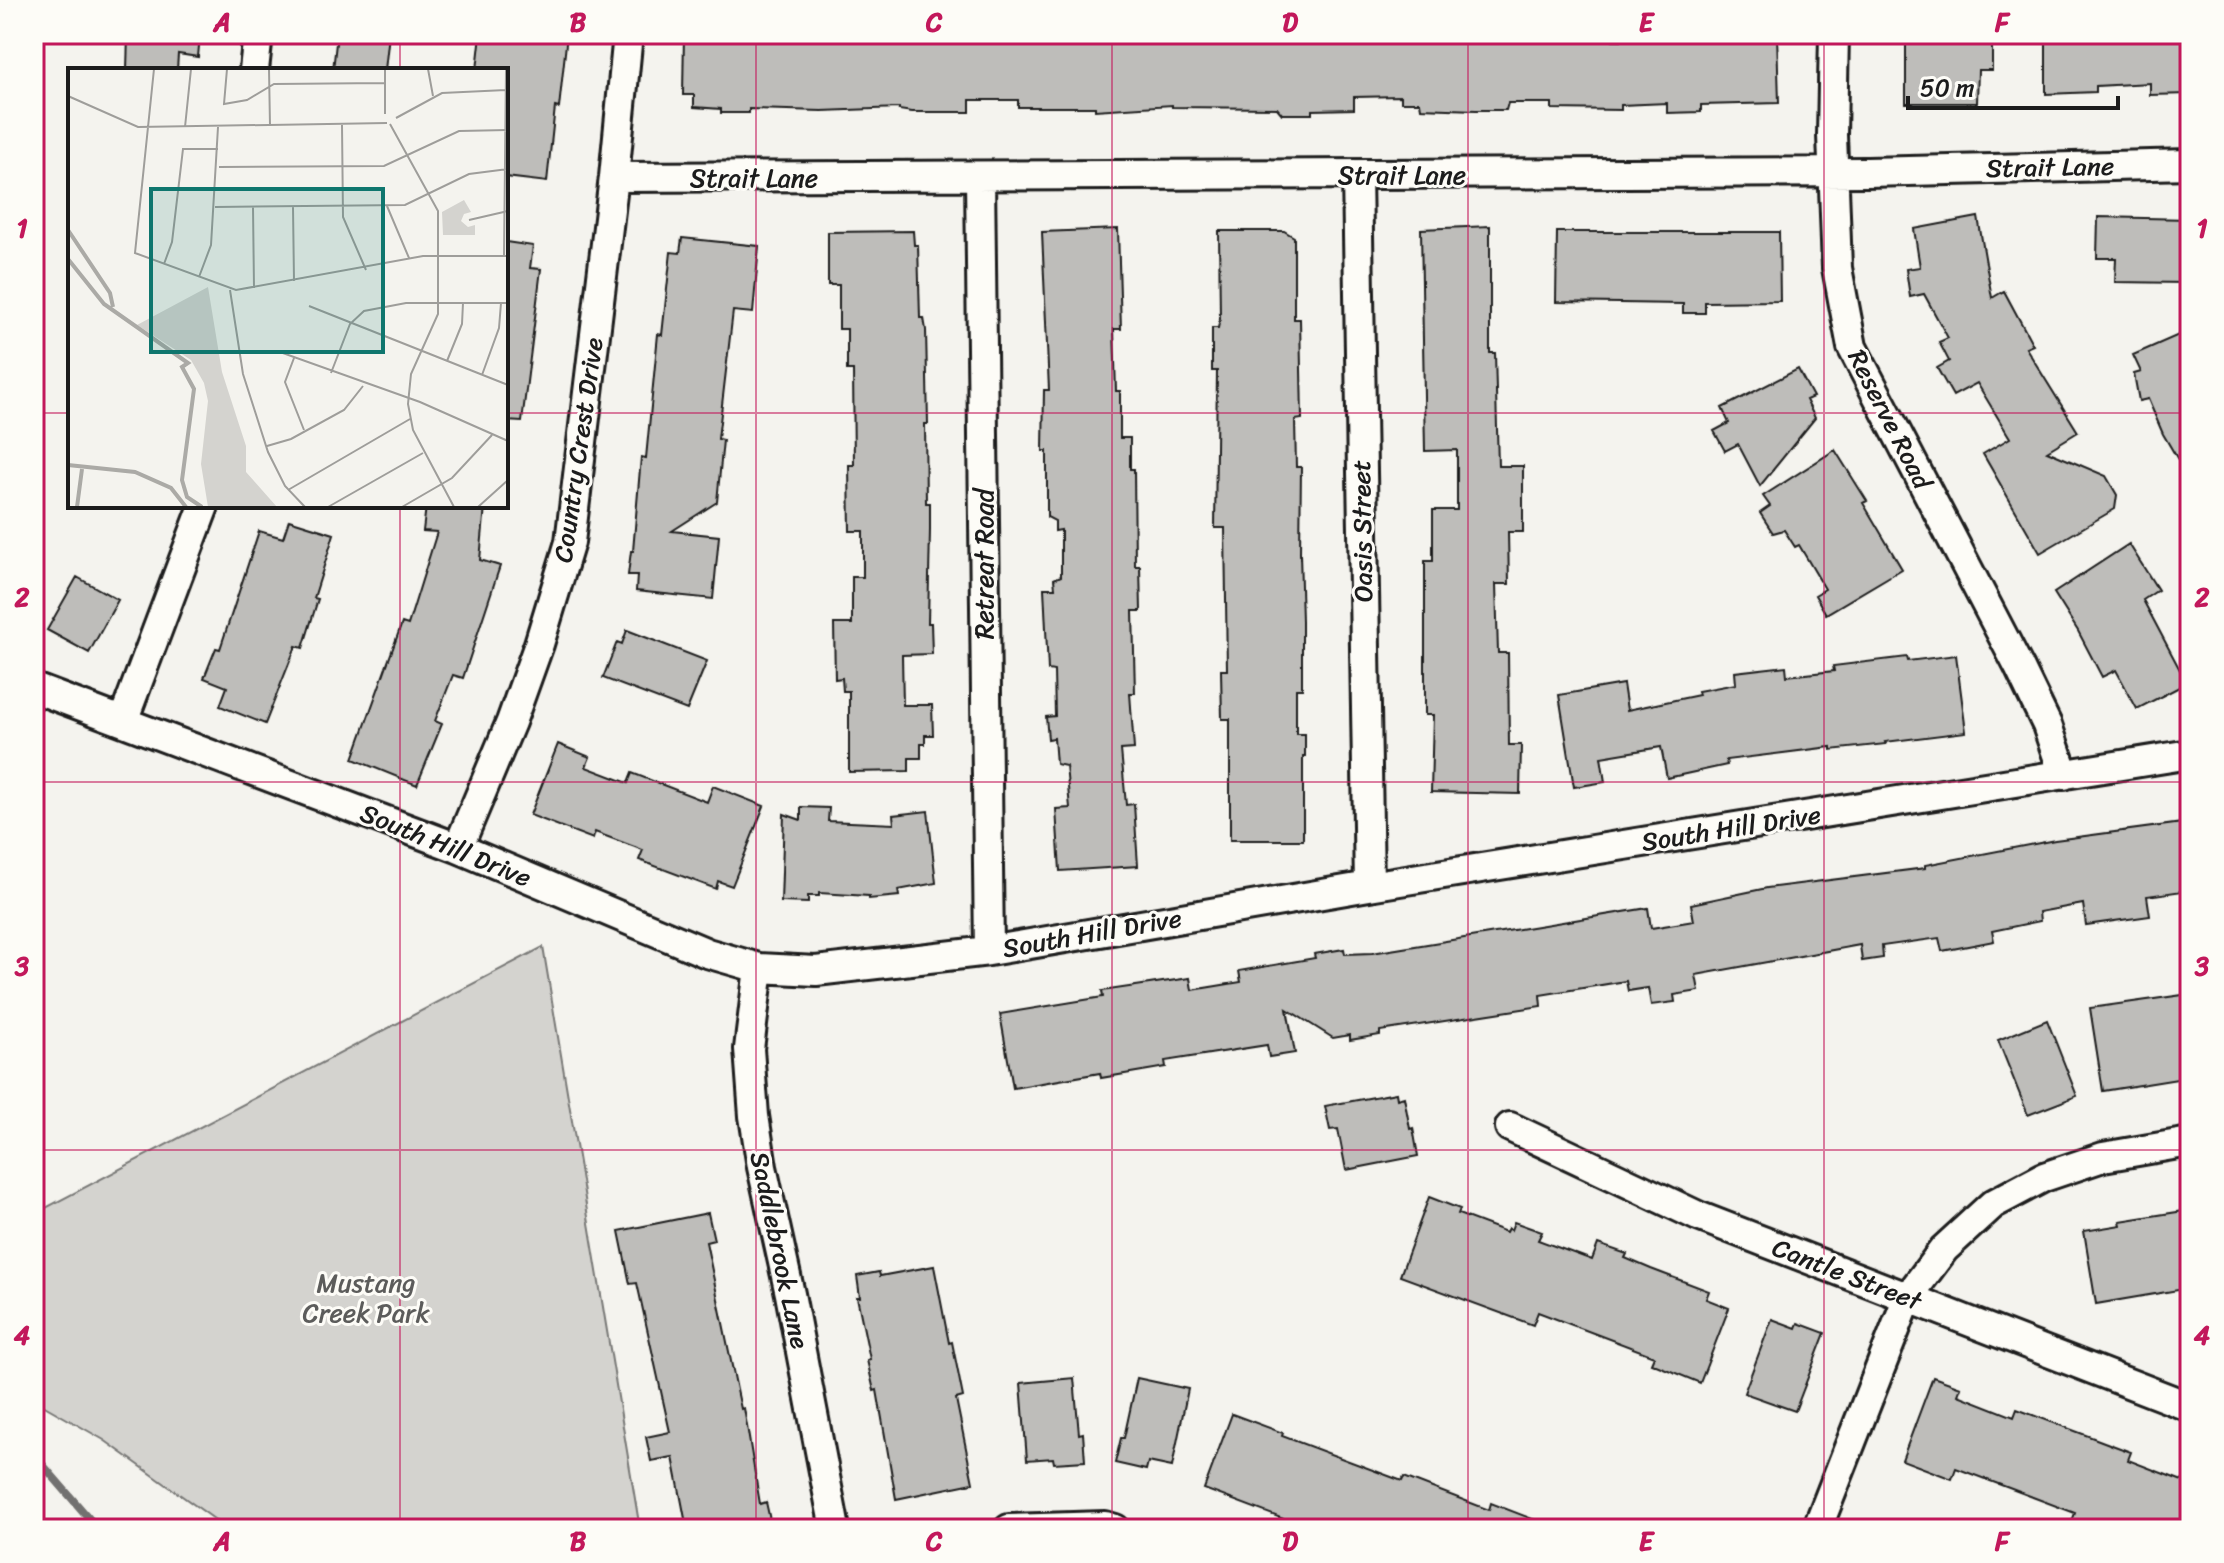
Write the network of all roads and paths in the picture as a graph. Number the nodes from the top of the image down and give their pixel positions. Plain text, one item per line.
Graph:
1 (258, 34) edge
2 (628, 34) edge
3 (1834, 34) edge
4 (254, 68) edge
5 (2190, 164) edge
6 (1833, 171) junction
7 (1357, 175) junction
8 (614, 177) junction
9 (980, 177) junction
10 (203, 508) edge
11 (34, 688) edge
12 (123, 721) junction
13 (2190, 754) edge
14 (2064, 775) junction
15 (458, 848) junction
16 (1369, 886) junction
17 (989, 951) junction
18 (759, 968) junction
19 (1510, 1127) dead end
20 (2190, 1142) edge
21 (1908, 1297) junction
22 (2190, 1407) edge
23 (835, 1529) edge
24 (1009, 1529) edge
25 (1115, 1529) edge
26 (1817, 1529) edge

1 - 4 street
2 - 8 street, Country Crest Drive
3 - 6 street, Reserve Road
5 - 6 street, Strait Lane
6 - 7 street, Strait Lane
6 - 14 street, Reserve Road
7 - 9 street, Strait Lane
7 - 16 street, Oasis Street
8 - 9 street, Strait Lane
8 - 15 street, Country Crest Drive
9 - 17 street, Retreat Road
10 - 12 street
11 - 12 street, South Hill Drive
12 - 15 street, South Hill Drive
13 - 14 street, South Hill Drive
14 - 16 street, South Hill Drive
15 - 18 street, South Hill Drive
16 - 17 street, South Hill Drive
17 - 18 street, South Hill Drive
18 - 23 street, Saddlebrook Lane
19 - 21 street, Cantle Street
20 - 21 street
21 - 22 street, Cantle Street
21 - 26 street
24 - 25 street

